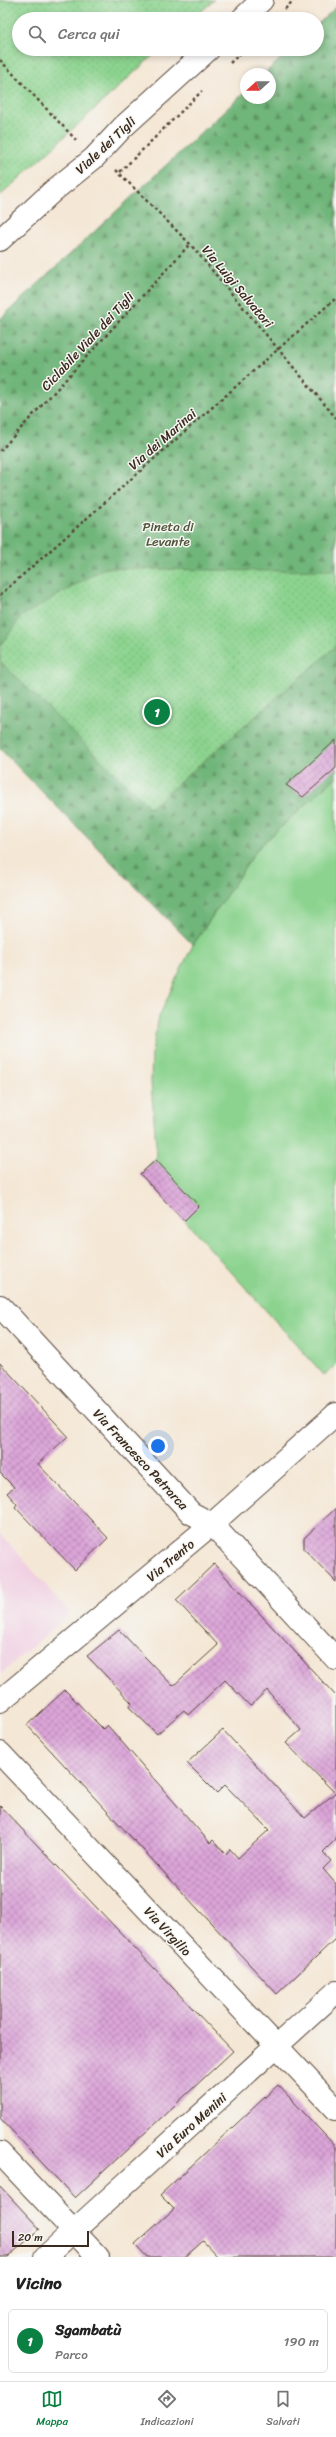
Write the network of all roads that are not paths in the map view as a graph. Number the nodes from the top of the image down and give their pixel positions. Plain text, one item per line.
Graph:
1 (262, 0) edge
2 (249, 12) edge
3 (201, 56) edge
4 (0, 240) edge
5 (0, 1306) edge
6 (336, 1414) edge
7 (212, 1524) junction
8 (334, 1652) edge
9 (0, 1701) edge
10 (0, 1753) edge
11 (336, 1992) edge
12 (276, 2047) junction
13 (336, 2109) edge
14 (0, 2153) edge
15 (74, 2231) junction
16 (45, 2257) edge
17 (98, 2257) edge

1 - 2 street
3 - 4 street, Viale dei Tigli
5 - 7 street, Via Francesco Petrarca
6 - 7 street, Via Trento
7 - 8 street, Via Francesco Petrarca
7 - 9 street, Via Trento
10 - 12 street, Via Virgilio
11 - 12 street, Via Euro Menini
12 - 13 street, Via Virgilio
12 - 15 street, Via Euro Menini
14 - 15 street
15 - 16 street, Via Euro Menini
15 - 17 street

